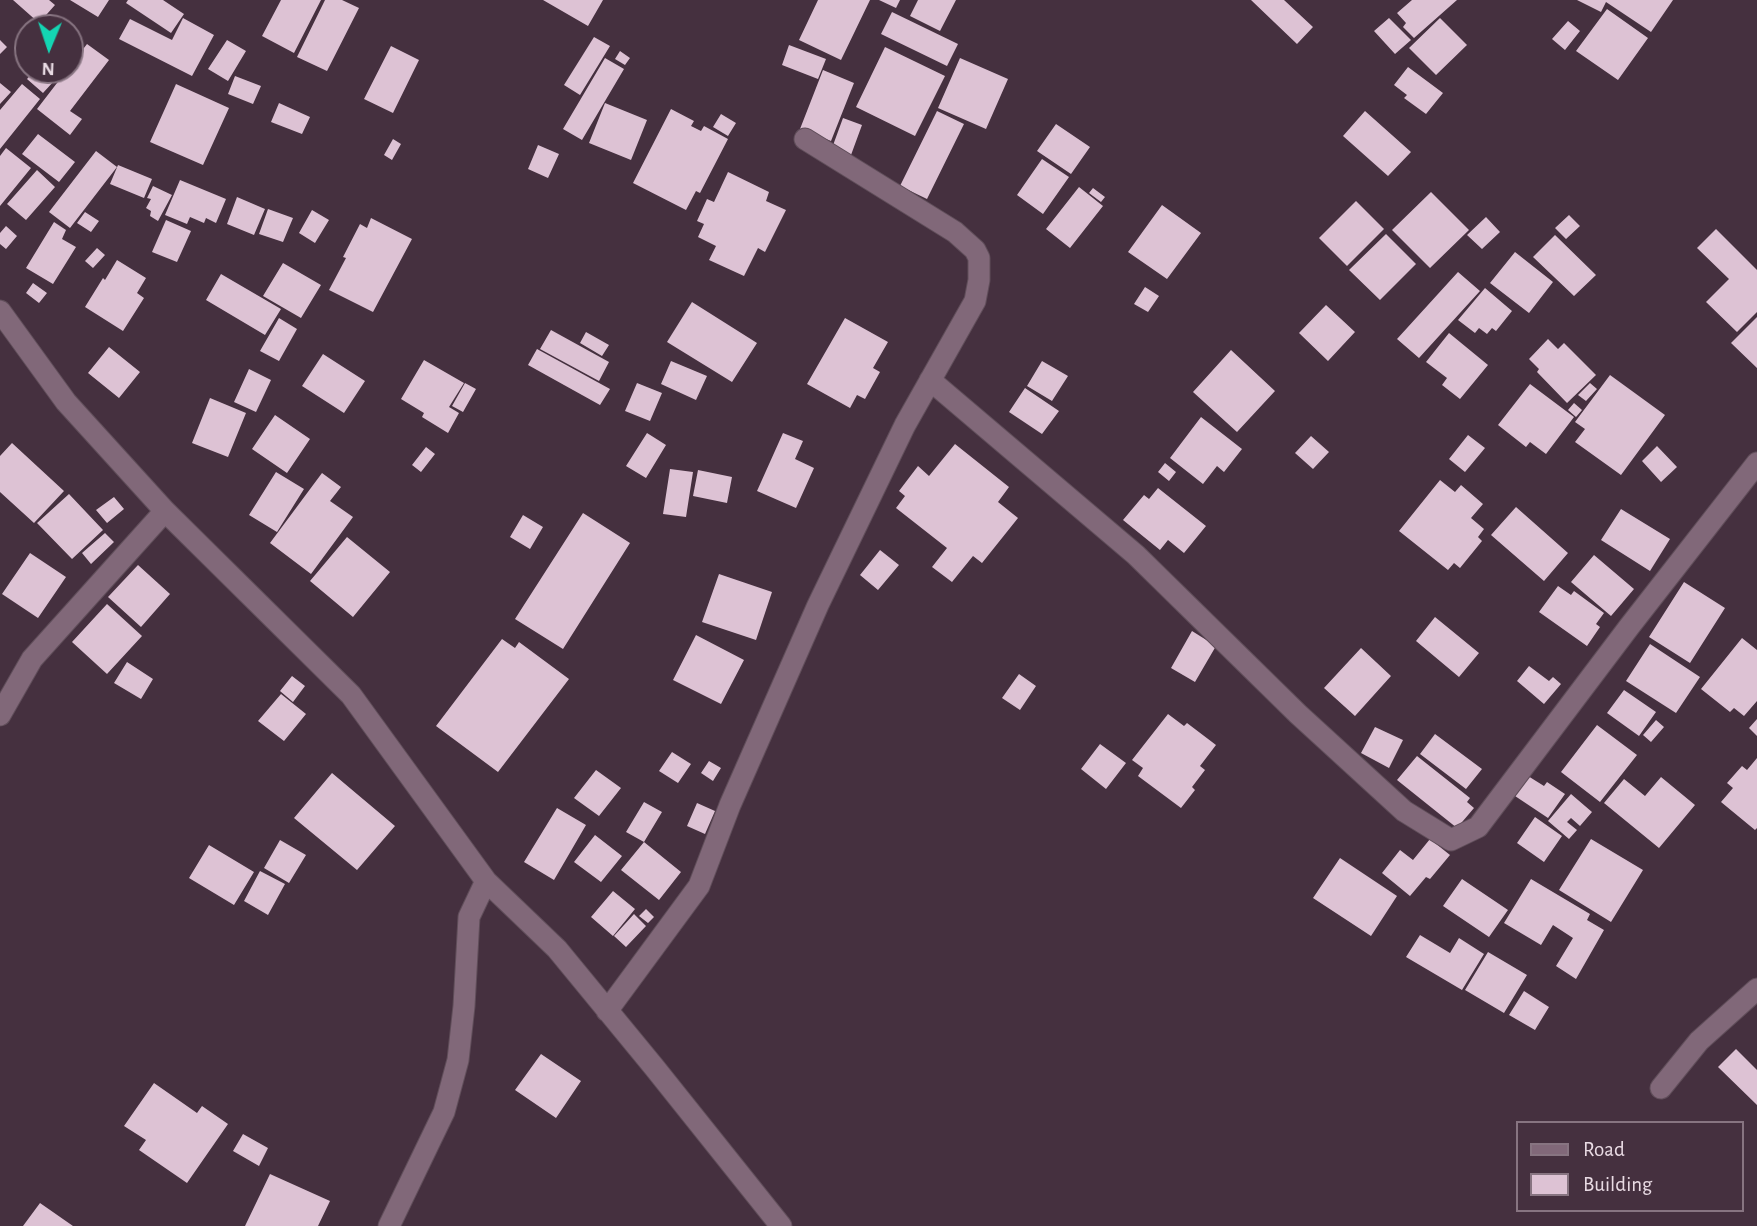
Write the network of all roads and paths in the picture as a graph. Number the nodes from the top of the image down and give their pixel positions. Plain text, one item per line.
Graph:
1 (805, 139) dead end
2 (0, 311) edge
3 (930, 380) junction
4 (1757, 463) edge
5 (165, 511) junction
6 (0, 715) edge
7 (486, 881) junction
8 (1757, 989) edge
9 (607, 1012) junction
10 (1661, 1088) dead end
11 (390, 1226) edge
12 (781, 1226) edge

1 - 3 street
2 - 5 street
3 - 4 street
3 - 9 street
5 - 6 street
5 - 7 street
7 - 9 street
7 - 11 street
8 - 10 street
9 - 12 street

